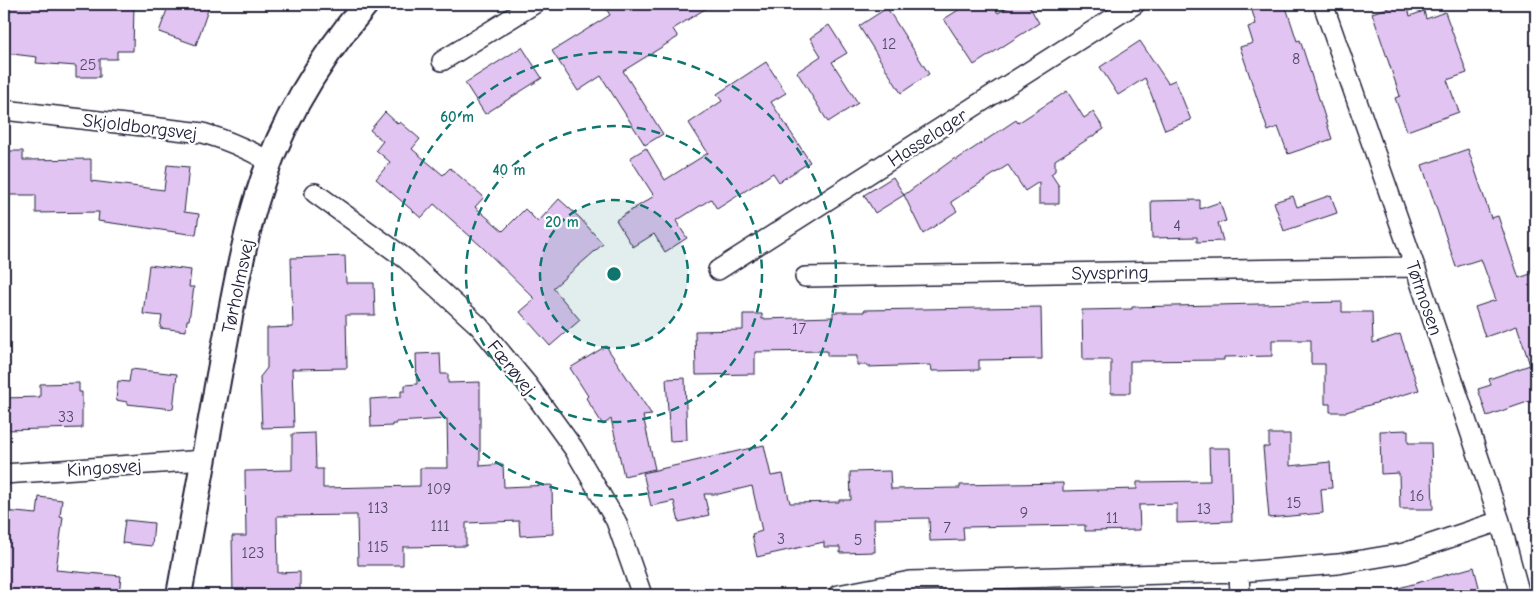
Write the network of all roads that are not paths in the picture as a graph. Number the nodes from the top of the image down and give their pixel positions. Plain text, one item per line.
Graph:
1 (366, 4) edge
2 (534, 4) edge
3 (1135, 4) edge
4 (1323, 4) edge
5 (442, 61) dead end
6 (4, 110) edge
7 (270, 162) junction
8 (316, 193) dead end
9 (1415, 267) junction
10 (718, 270) dead end
11 (805, 277) dead end
12 (204, 460) junction
13 (4, 474) edge
14 (1500, 521) junction
15 (1239, 572) junction
16 (971, 587) edge
17 (179, 595) edge
18 (642, 595) edge
19 (838, 595) edge
20 (1240, 595) edge
21 (1520, 595) edge

1 - 7 street, Tørholmsvej
2 - 5 street
3 - 10 street, Hasselager
4 - 9 street, Tøtmosen
6 - 7 street, Skjoldborgsvej
7 - 12 street, Tørholmsvej
8 - 18 street, Færøvej
9 - 11 street, Syvspring
9 - 14 street, Tøtmosen
12 - 13 street, Kingosvej
12 - 17 street, Tørholmsvej
14 - 15 street
14 - 21 street, Tøtmosen
15 - 16 street
15 - 20 street
16 - 19 street

